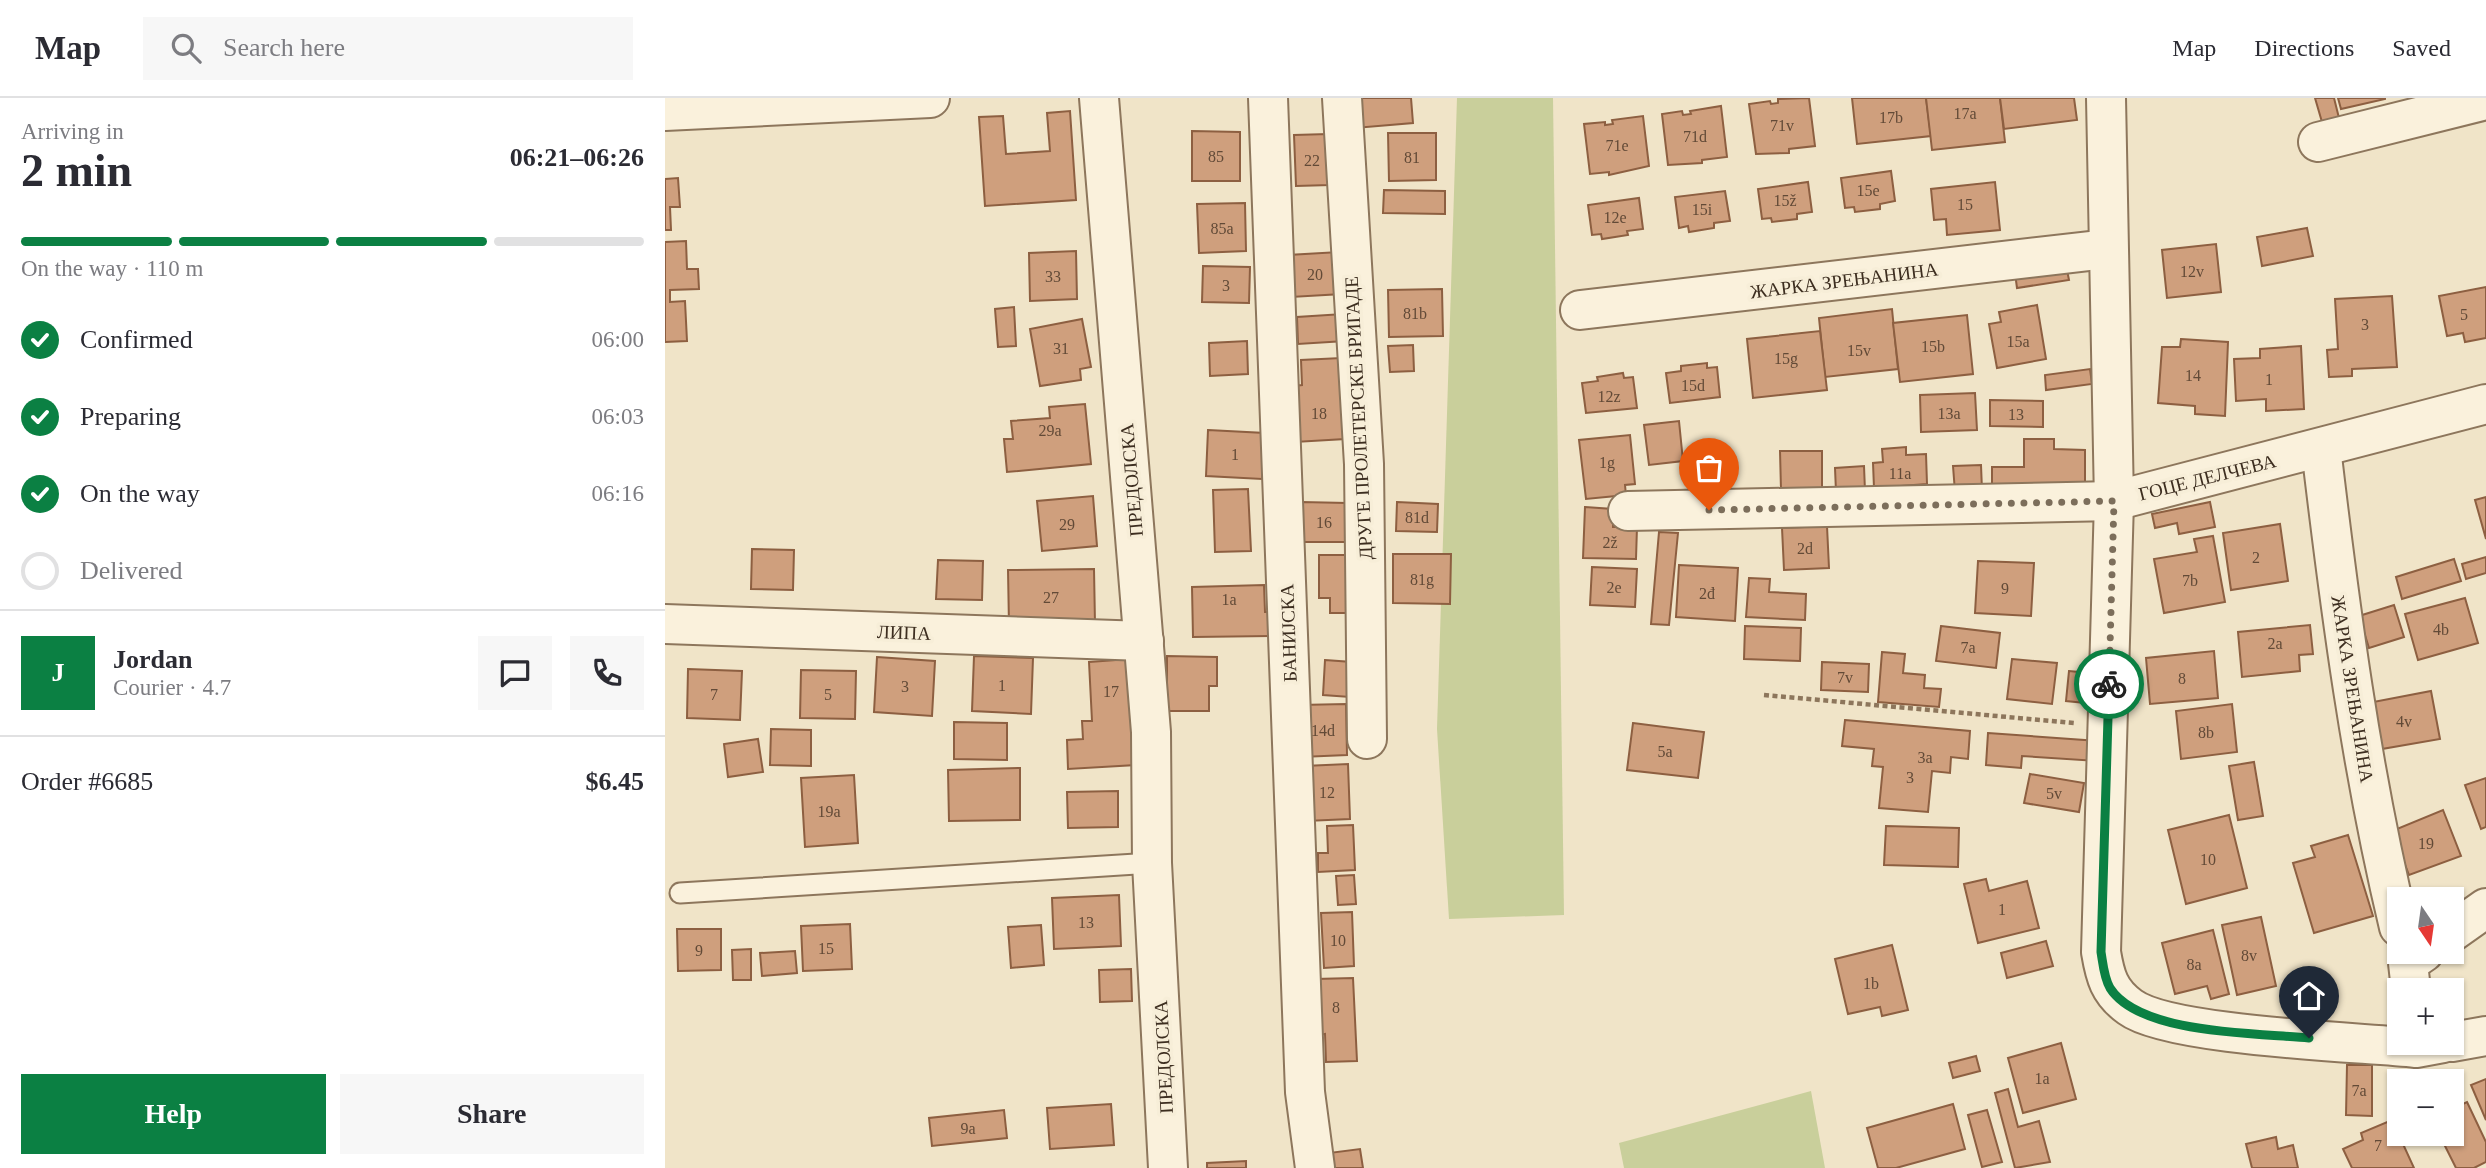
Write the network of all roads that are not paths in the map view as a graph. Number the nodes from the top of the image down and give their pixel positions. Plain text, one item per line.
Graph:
1 (930, 98) edge
2 (1099, 98) edge
3 (1268, 98) edge
4 (1342, 98) edge
5 (2106, 98) edge
6 (2486, 100) edge
7 (727, 103) edge
8 (665, 111) edge
9 (2318, 142) dead end
10 (2107, 249) junction
11 (1580, 310) dead end
12 (2486, 404) edge
13 (2321, 448) junction
14 (2114, 501) junction
15 (1628, 511) dead end
16 (665, 624) edge
17 (1144, 641) junction
18 (1367, 739) dead end
19 (1152, 863) junction
20 (2391, 887) edge
21 (680, 893) dead end
22 (2486, 908) edge
23 (2464, 924) edge
24 (2486, 1036) edge
25 (2464, 1039) edge
26 (2387, 1041) edge
27 (1168, 1168) edge
28 (1315, 1168) edge

1 - 7 street
2 - 17 street, ПРЕДОЛСКА
3 - 28 street, БАНИЈСКА
4 - 18 street, ДРУГЕ ПРОЛЕТЕРСКЕ БРИГАДЕ
5 - 10 street
6 - 9 street
7 - 8 street
10 - 11 street, ЖАРКА ЗРЕЊАНИНА
10 - 14 street
12 - 13 street, ГОЦЕ ДЕЛЧЕВА
13 - 14 street, ГОЦЕ ДЕЛЧЕВА
13 - 20 street, ЖАРКА ЗРЕЊАНИНА
14 - 15 street, ГОЦЕ ДЕЛЧЕВА
14 - 26 street
16 - 17 street, ЛИПА
17 - 19 street, ПРЕДОЛСКА
19 - 21 lane
19 - 27 street, ПРЕДОЛСКА
22 - 23 street
24 - 25 street

